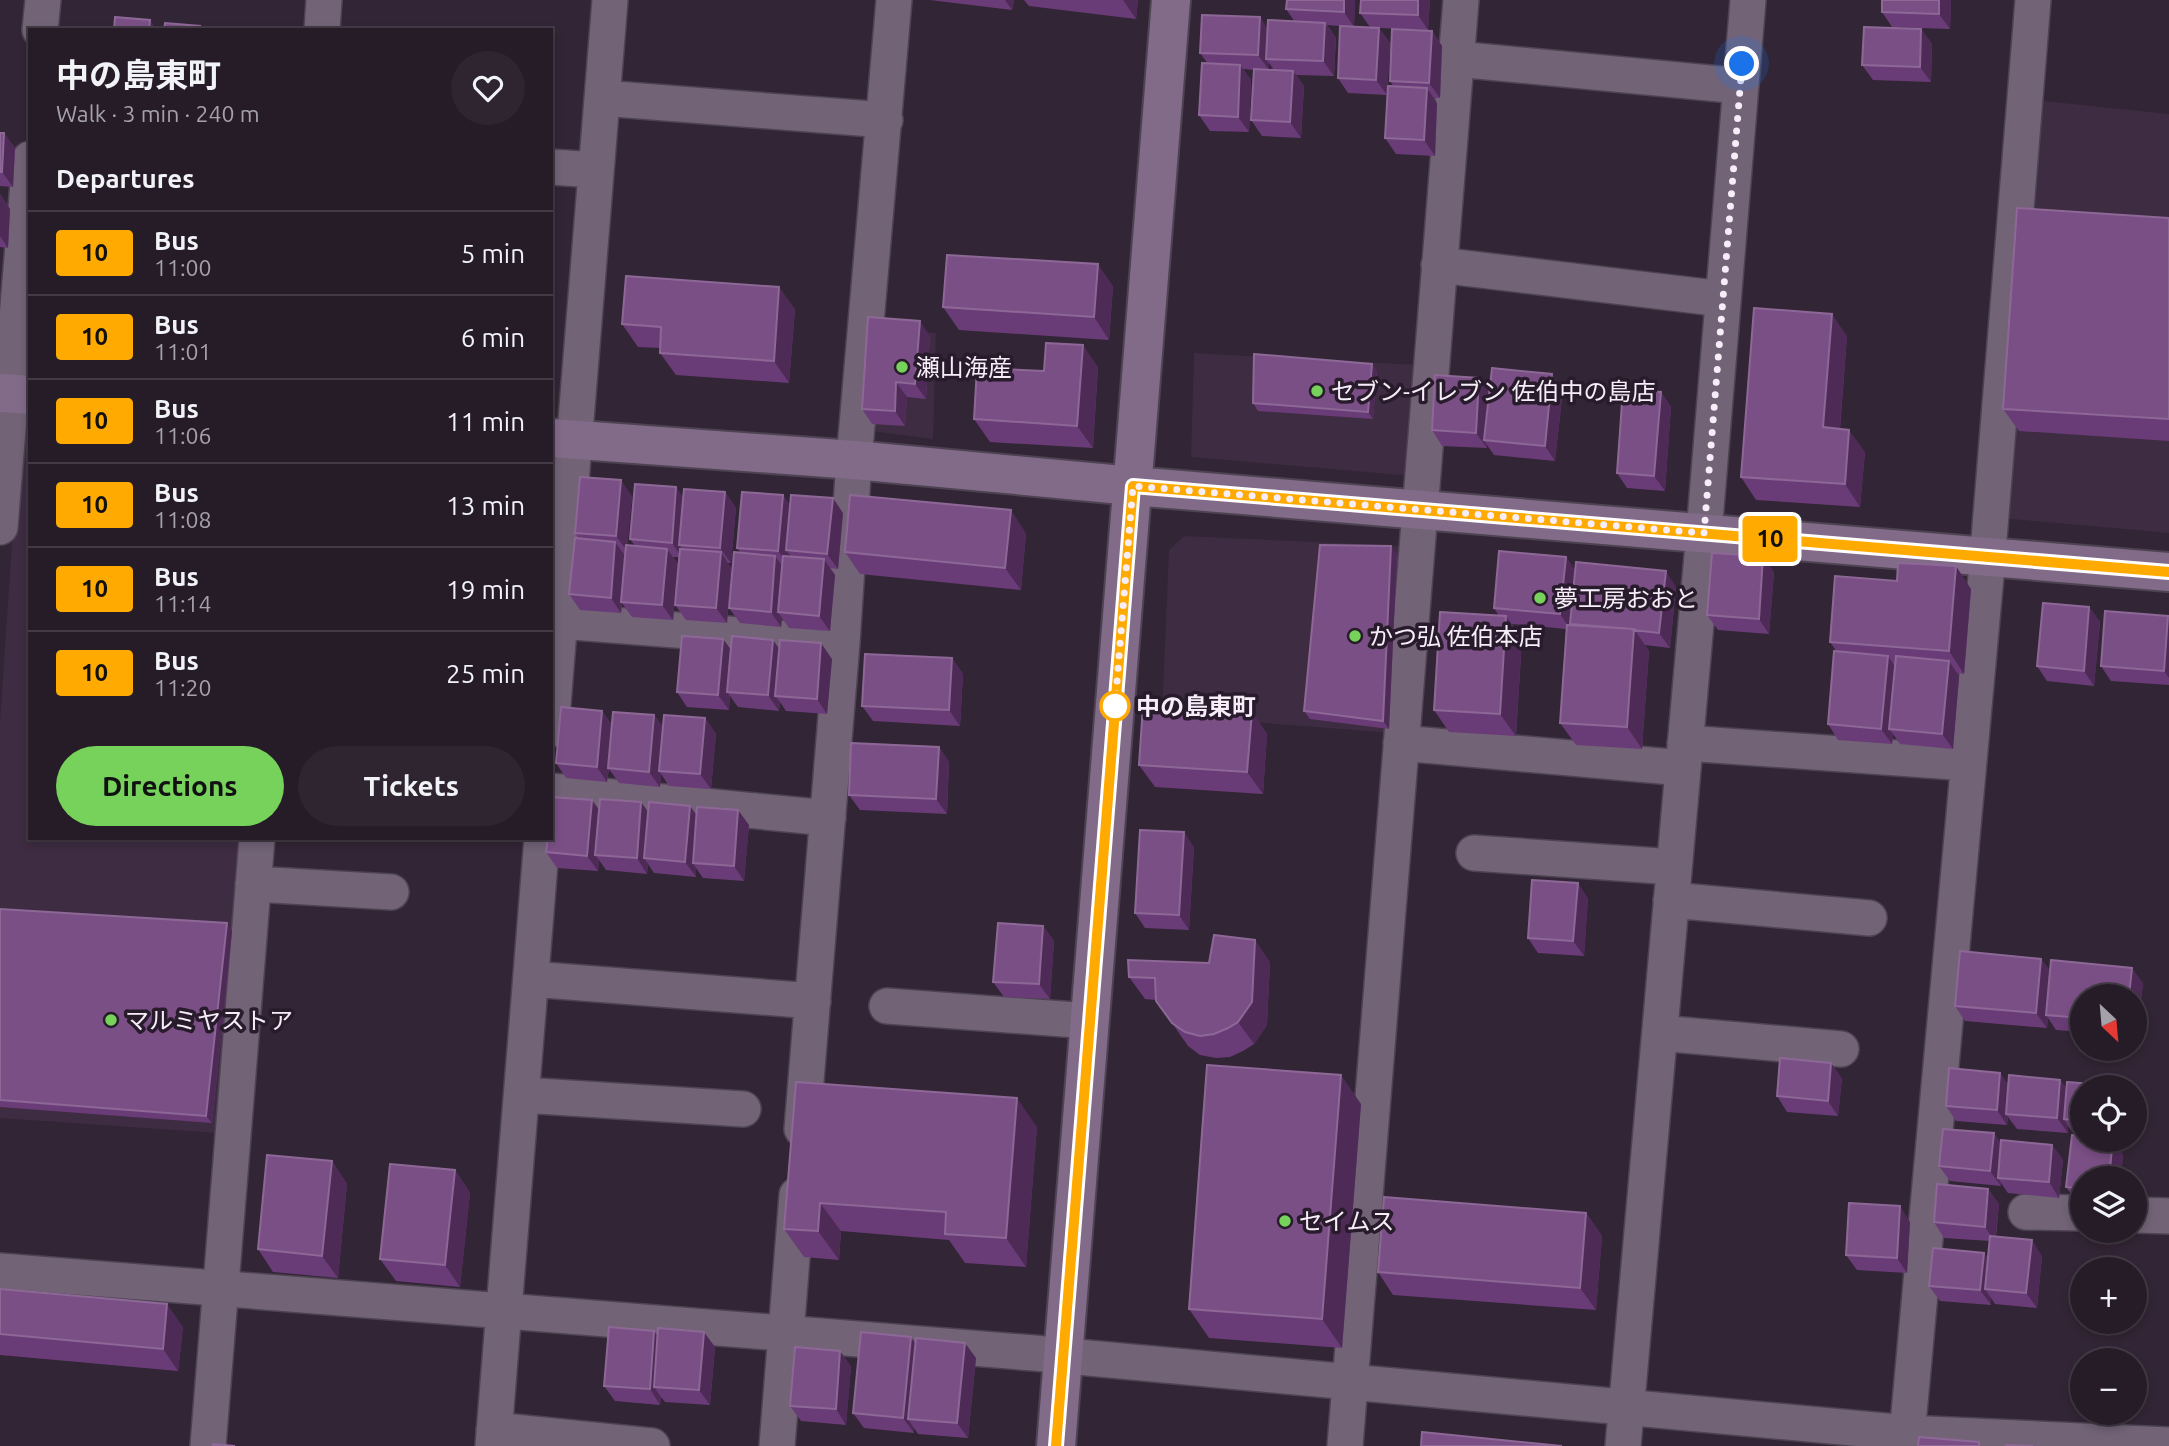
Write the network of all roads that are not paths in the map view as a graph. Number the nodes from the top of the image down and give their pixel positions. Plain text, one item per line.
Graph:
1 (43, 0) edge
2 (324, 0) edge
3 (610, 0) edge
4 (894, 0) edge
5 (1171, 0) edge
6 (1461, 0) edge
7 (1748, 0) edge
8 (2033, 0) edge
9 (40, 28) edge
10 (322, 28) edge
11 (1456, 58) junction
12 (1741, 86) junction
13 (602, 98) junction
14 (885, 120) junction
15 (28, 164) edge
16 (553, 167) edge
17 (596, 170) junction
18 (13, 202) edge
19 (1439, 265) junction
20 (1723, 299) junction
21 (24, 308) edge
22 (13, 394) edge
23 (563, 439) edge
24 (853, 460) junction
25 (1133, 486) junction
26 (1420, 510) junction
27 (0, 518) edge
28 (0, 527) edge
29 (1704, 533) junction
30 (1987, 557) junction
31 (2169, 572) edge
32 (560, 621) junction
33 (842, 643) junction
34 (553, 705) edge
35 (1401, 743) junction
36 (1684, 755) junction
37 (1968, 763) junction
38 (553, 791) edge
39 (828, 818) junction
40 (257, 840) edge
41 (542, 840) edge
42 (1474, 853) dead end
43 (253, 884) junction
44 (1673, 884) junction
45 (391, 892) dead end
46 (1868, 918) dead end
47 (531, 979) junction
48 (813, 1001) junction
49 (887, 1006) dead end
50 (1090, 1021) junction
51 (1660, 1033) junction
52 (1841, 1049) dead end
53 (522, 1095) junction
54 (743, 1109) dead end
55 (2026, 1212) dead end
56 (2070, 1213) edge
57 (2147, 1215) edge
58 (2169, 1216) edge
59 (0, 1271) edge
60 (220, 1288) junction
61 (504, 1311) junction
62 (786, 1333) junction
63 (1063, 1355) junction
64 (1350, 1382) junction
65 (1626, 1408) junction
66 (493, 1438) edge
67 (1906, 1439) edge
68 (208, 1446) edge
69 (652, 1446) edge
70 (776, 1446) edge
71 (1056, 1446) edge
72 (1345, 1446) edge
73 (1623, 1446) edge
74 (2169, 1446) edge

1 - 9 street
2 - 10 street
3 - 13 street
4 - 14 street
5 - 25 street
6 - 11 street
7 - 12 street
8 - 30 street
11 - 12 street
11 - 19 street
12 - 20 street
13 - 14 street
13 - 17 street
14 - 24 street
15 - 18 street
16 - 17 street
17 - 23 street
18 - 21 street
19 - 20 street
19 - 26 street
20 - 29 street
21 - 22 street
22 - 27 street
23 - 24 street
23 - 32 street
24 - 25 street
24 - 33 street
25 - 26 street
25 - 50 street
26 - 29 street
26 - 35 street
27 - 28 street
29 - 30 street
29 - 36 street
30 - 31 street
30 - 37 street
32 - 33 street
32 - 34 street
33 - 39 street
35 - 36 street
35 - 64 street
36 - 37 street
36 - 44 street
37 - 67 street
38 - 39 street
39 - 48 street
40 - 43 street
41 - 47 street
42 - 44 street
43 - 45 street
43 - 60 street
44 - 46 street
44 - 51 street
47 - 48 street
47 - 53 street
48 - 62 street
49 - 50 street
50 - 63 street
51 - 52 street
51 - 65 street
53 - 54 street
53 - 61 street
55 - 56 street
57 - 58 street
59 - 60 street
60 - 61 street
60 - 68 street
61 - 62 street
61 - 66 street
62 - 63 street
62 - 70 street
63 - 64 street
63 - 71 street
64 - 65 street
64 - 72 street
65 - 67 street
65 - 73 street
66 - 69 street
67 - 74 street

